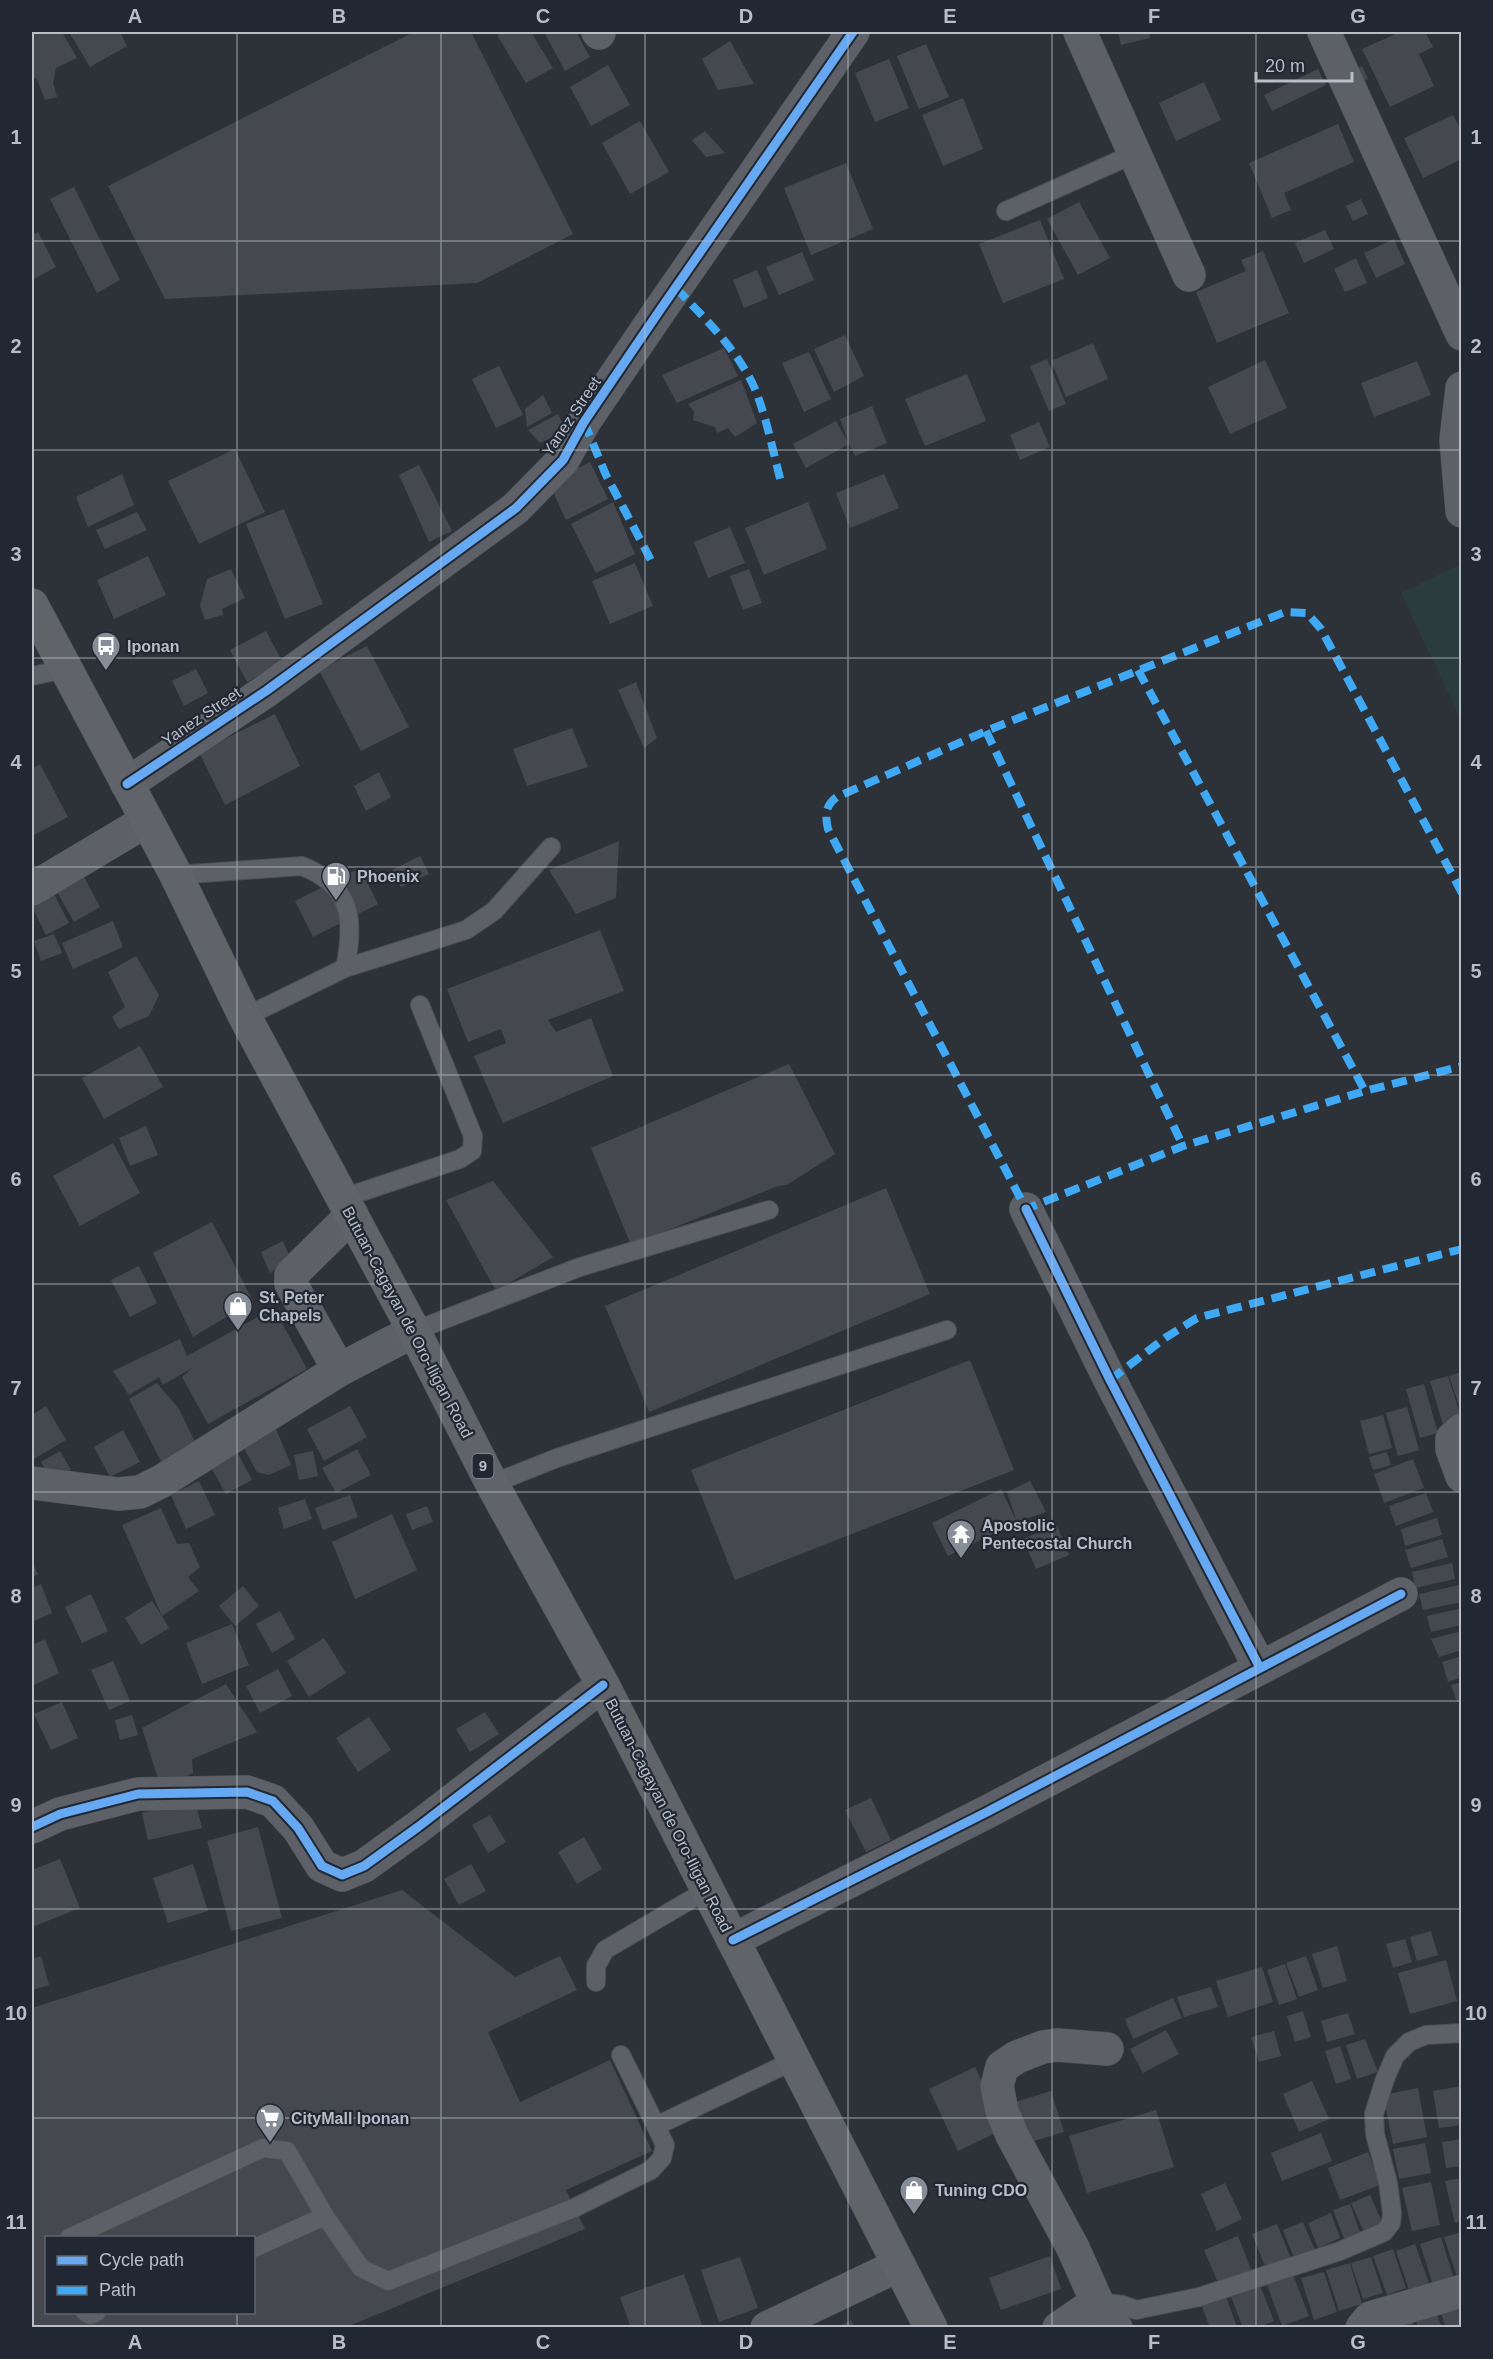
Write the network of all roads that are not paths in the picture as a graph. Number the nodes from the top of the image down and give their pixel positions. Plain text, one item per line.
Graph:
1 (853, 32) edge
2 (1080, 32) edge
3 (1324, 32) edge
4 (1136, 153) junction
5 (1006, 211) dead end
6 (1190, 274) dead end
7 (1461, 334) edge
8 (1461, 388) edge
9 (1461, 511) edge
10 (32, 605) edge
11 (65, 669) junction
12 (32, 676) edge
13 (127, 784) junction
14 (146, 821) junction
15 (551, 847) dead end
16 (176, 875) junction
17 (32, 889) edge
18 (345, 968) junction
19 (420, 1005) dead end
20 (245, 1017) junction
21 (348, 1206) junction
22 (1026, 1209) dead end
23 (769, 1210) dead end
24 (948, 1330) dead end
25 (414, 1331) junction
26 (339, 1370) junction
27 (1461, 1430) edge
28 (1461, 1476) edge
29 (32, 1483) edge
30 (492, 1484) junction
31 (1401, 1594) dead end
32 (1259, 1666) junction
33 (603, 1685) junction
34 (32, 1827) edge
35 (707, 1890) junction
36 (733, 1940) junction
37 (596, 1982) dead end
38 (1461, 2033) edge
39 (1107, 2049) dead end
40 (621, 2055) dead end
41 (795, 2060) junction
42 (656, 2126) junction
43 (325, 2216) junction
44 (73, 2236) edge
45 (255, 2248) edge
46 (899, 2265) junction
47 (1461, 2291) edge
48 (1097, 2302) junction
49 (768, 2328) edge
50 (931, 2328) edge
51 (1059, 2328) edge
52 (1116, 2328) edge
53 (1362, 2328) edge

1 - 13 street, Yanez Street
2 - 4 street
3 - 7 street
4 - 5 lane
4 - 6 street
8 - 9 street
10 - 11 highway, Butuan-Cagayan de Oro-Iligan Road / 9
11 - 12 lane
11 - 13 highway, Butuan-Cagayan de Oro-Iligan Road / 9
13 - 14 highway, Butuan-Cagayan de Oro-Iligan Road / 9
14 - 16 highway, Butuan-Cagayan de Oro-Iligan Road / 9
14 - 17 street
15 - 18 lane
16 - 18 lane
16 - 20 highway, Butuan-Cagayan de Oro-Iligan Road / 9
18 - 20 lane
19 - 21 lane
20 - 21 highway, Butuan-Cagayan de Oro-Iligan Road / 9
21 - 25 highway, Butuan-Cagayan de Oro-Iligan Road / 9
21 - 26 street
22 - 32 street
23 - 25 lane
24 - 30 lane
25 - 26 street
25 - 30 highway, Butuan-Cagayan de Oro-Iligan Road / 9
26 - 29 street
27 - 28 street
30 - 33 highway, Butuan-Cagayan de Oro-Iligan Road / 9
31 - 32 street
32 - 36 street
33 - 34 street
33 - 35 highway, Butuan-Cagayan de Oro-Iligan Road / 9
35 - 36 highway, Butuan-Cagayan de Oro-Iligan Road / 9
35 - 37 lane
36 - 41 highway, Butuan-Cagayan de Oro-Iligan Road / 9
38 - 48 lane
39 - 48 street
40 - 42 lane
41 - 42 lane
41 - 46 highway, Butuan-Cagayan de Oro-Iligan Road / 9
42 - 43 lane
43 - 44 lane
43 - 45 lane
46 - 49 street
46 - 50 highway, Butuan-Cagayan de Oro-Iligan Road / 9
47 - 53 street
48 - 51 street
48 - 52 street

